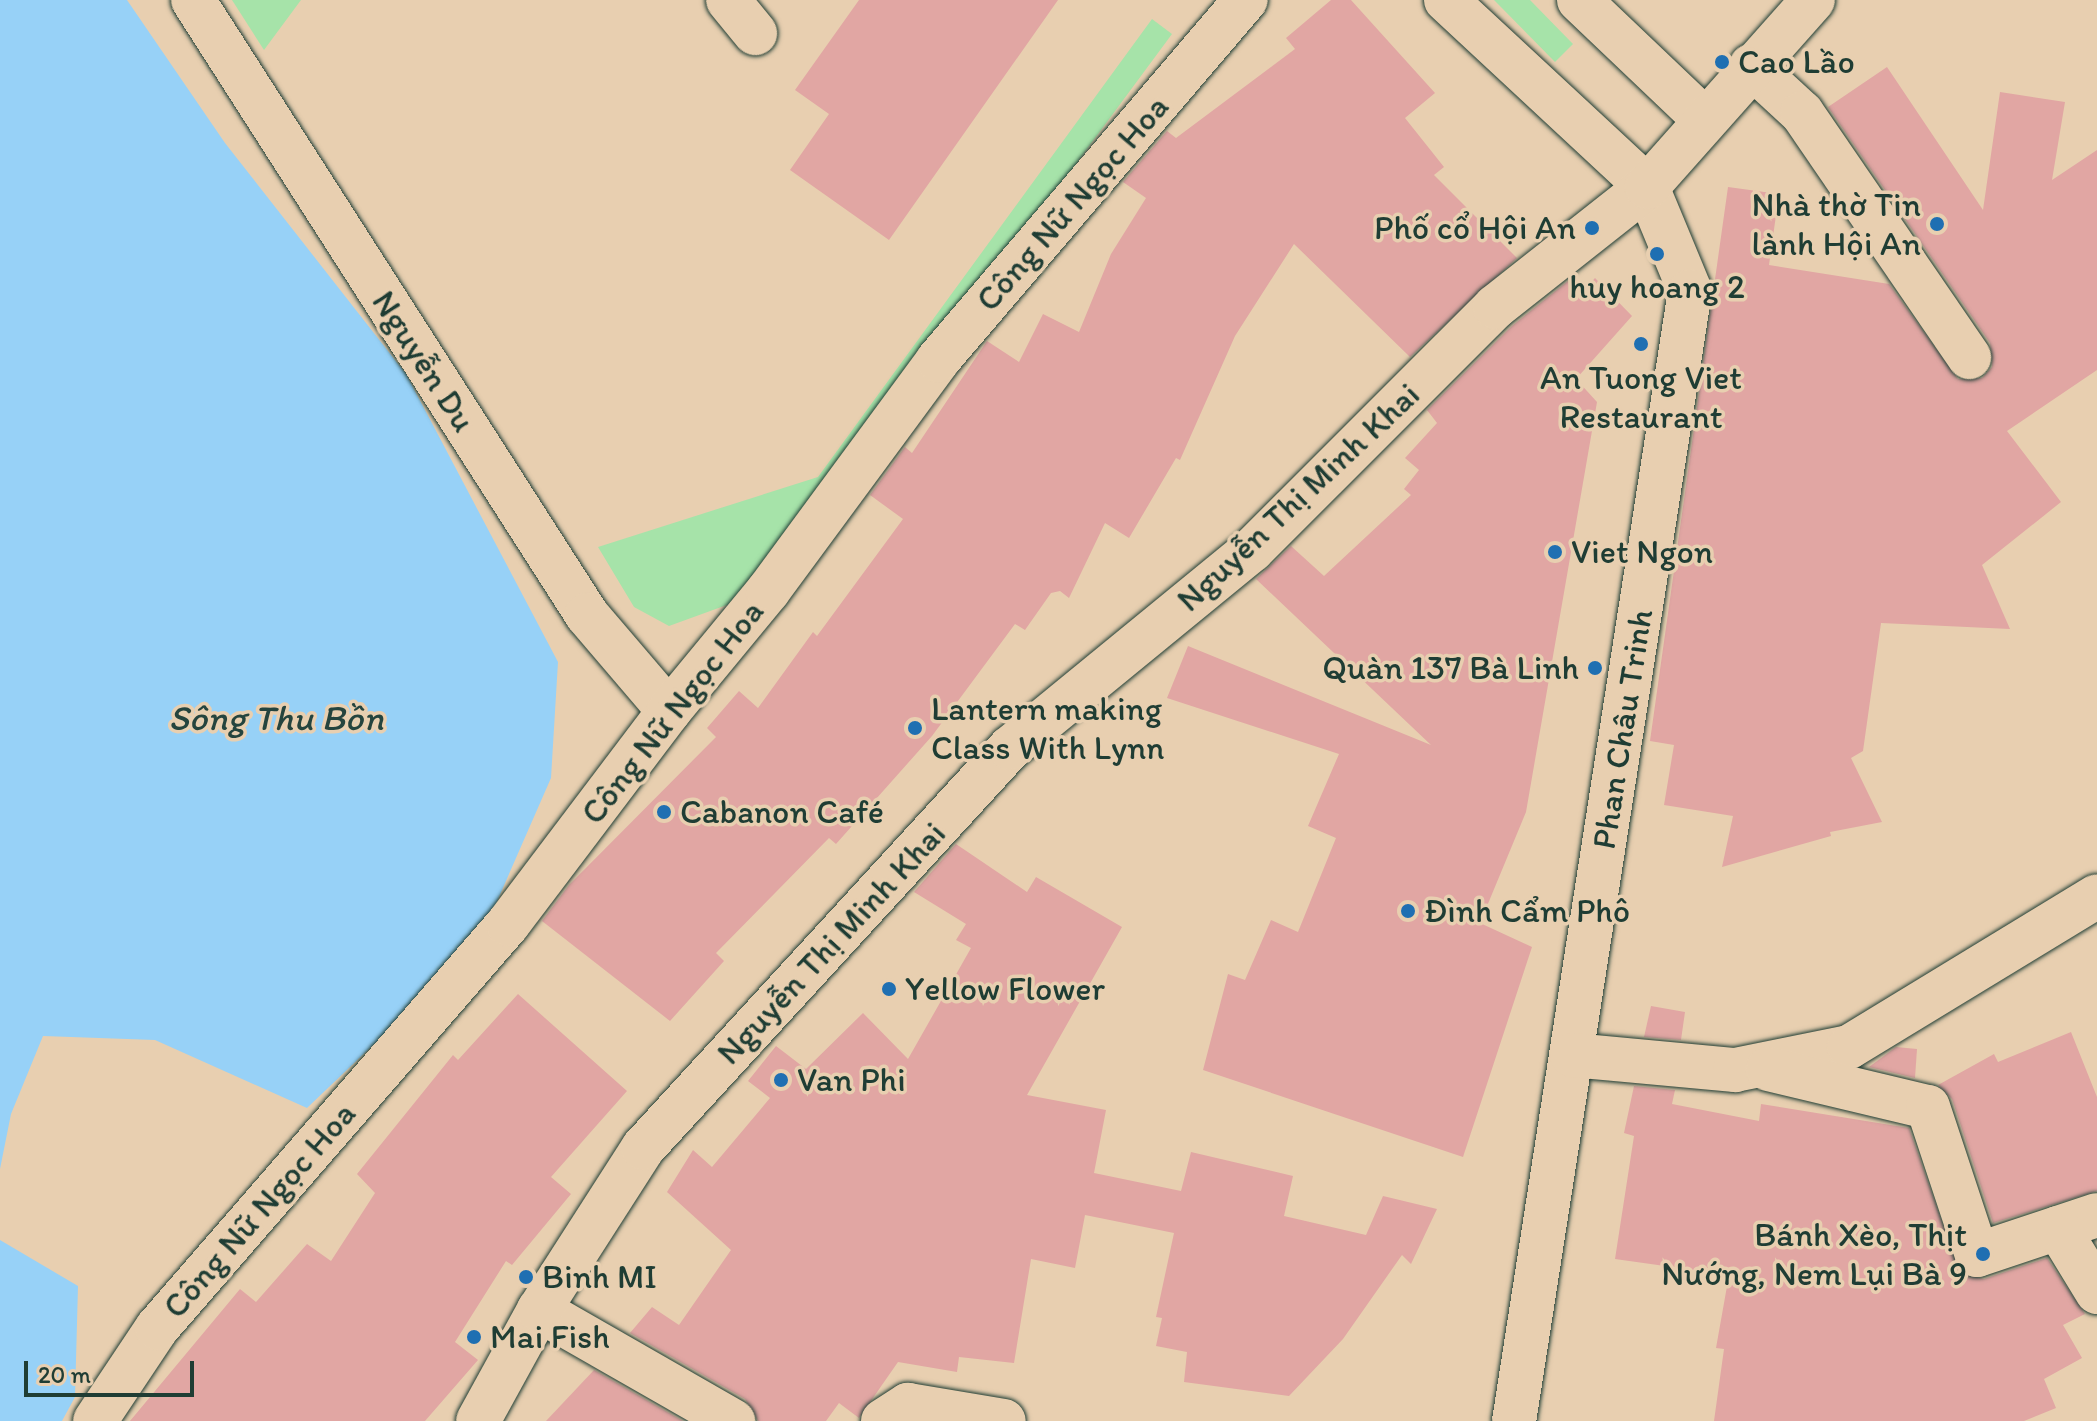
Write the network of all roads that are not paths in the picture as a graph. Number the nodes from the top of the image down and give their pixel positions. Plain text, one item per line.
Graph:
1 (193, 0) edge
2 (1246, 0) edge
3 (1446, 0) edge
4 (1579, 0) edge
5 (1813, 0) edge
6 (1751, 66) junction
7 (1704, 119) junction
8 (1647, 187) junction
9 (1969, 357) dead end
10 (669, 711) junction
11 (2097, 896) edge
12 (1572, 1055) junction
13 (1754, 1066) junction
14 (2077, 1222) edge
15 (2097, 1292) edge
16 (539, 1310) junction
17 (95, 1421) edge
18 (478, 1421) edge
19 (733, 1421) edge
20 (883, 1421) edge
21 (1004, 1421) edge
22 (1514, 1421) edge

1 - 10 street, Nguyễn Du
2 - 10 street, Công Nữ Ngọc Hoa
3 - 8 street
4 - 7 street
5 - 6 street, Nguyễn Thị Minh Khai
6 - 7 street, Nguyễn Thị Minh Khai
6 - 9 street
7 - 8 street, Nguyễn Thị Minh Khai
8 - 12 street, Phan Châu Trinh
8 - 16 street, Nguyễn Thị Minh Khai
10 - 17 street, Công Nữ Ngọc Hoa
11 - 13 street
12 - 13 street
12 - 22 street, Phan Châu Trinh
13 - 14 street
14 - 15 street
16 - 18 street, Nguyễn Thị Minh Khai
16 - 19 street
20 - 21 street

